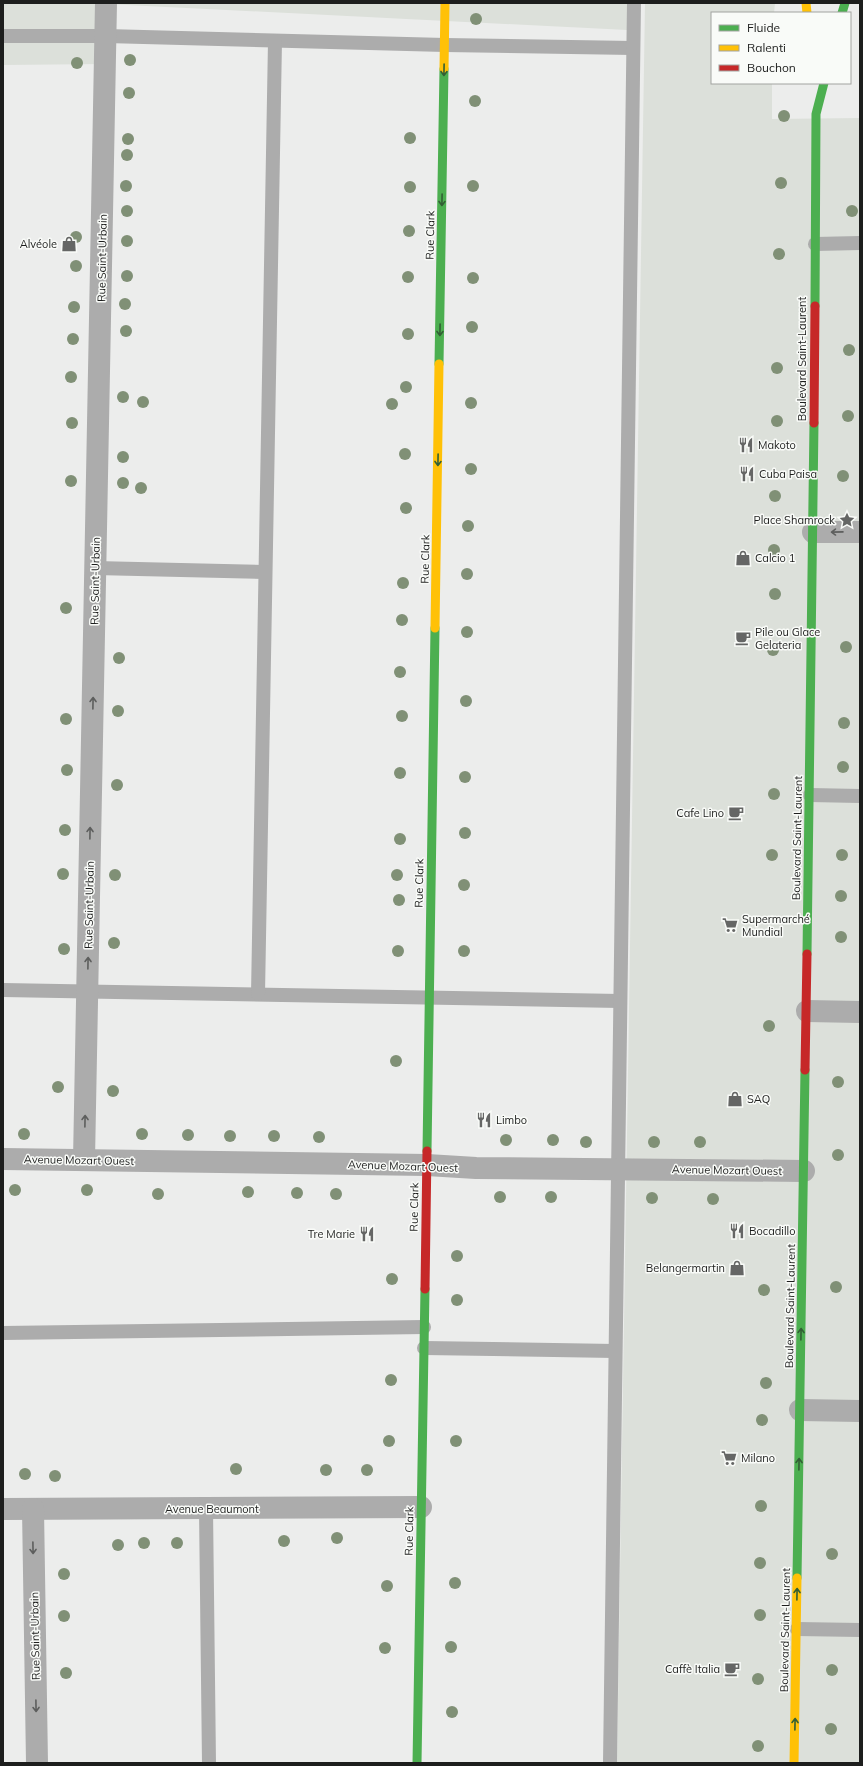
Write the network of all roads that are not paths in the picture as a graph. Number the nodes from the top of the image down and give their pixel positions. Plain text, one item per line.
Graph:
1 (106, 3) edge
2 (445, 3) edge
3 (634, 3) edge
4 (3, 36) edge
5 (106, 36) junction
6 (275, 41) junction
7 (445, 45) junction
8 (633, 48) junction
9 (813, 84) edge
10 (824, 84) edge
11 (816, 114) junction
12 (860, 243) edge
13 (815, 244) junction
14 (813, 532) junction
15 (860, 532) edge
16 (95, 568) junction
17 (265, 572) junction
18 (810, 795) junction
19 (860, 796) edge
20 (3, 990) edge
21 (87, 991) junction
22 (258, 994) junction
23 (430, 996) junction
24 (620, 1001) junction
25 (807, 1011) junction
26 (860, 1012) edge
27 (3, 1159) edge
28 (84, 1160) junction
29 (427, 1165) junction
30 (618, 1168) junction
31 (804, 1171) junction
32 (424, 1327) junction
33 (3, 1333) edge
34 (424, 1348) junction
35 (616, 1351) junction
36 (800, 1410) junction
37 (860, 1411) edge
38 (421, 1507) junction
39 (3, 1509) edge
40 (33, 1509) junction
41 (206, 1509) junction
42 (797, 1629) junction
43 (860, 1630) edge
44 (37, 1763) edge
45 (209, 1763) edge
46 (417, 1763) edge
47 (610, 1763) edge
48 (794, 1763) edge

1 - 5 street, Rue Saint-Urbain
2 - 7 main road, Rue Clark
3 - 8 lane
4 - 5 lane
5 - 6 lane
5 - 16 street, Rue Saint-Urbain
6 - 7 lane
6 - 17 lane
7 - 8 lane
7 -> 23 main road, Rue Clark
8 - 24 lane
9 - 11 main road
10 - 11 main road, Boulevard Saint-Laurent
11 - 13 main road, Boulevard Saint-Laurent
12 - 13 lane
13 - 14 main road, Boulevard Saint-Laurent
15 -> 14 street
14 - 18 main road, Boulevard Saint-Laurent
16 - 17 lane
21 -> 16 street, Rue Saint-Urbain
17 - 22 lane
18 - 19 lane
18 - 25 main road, Boulevard Saint-Laurent
20 - 21 lane
21 - 22 lane
28 -> 21 street, Rue Saint-Urbain
22 - 23 lane
23 - 24 lane
23 - 29 main road, Rue Clark
24 - 30 lane
25 - 26 street
25 - 31 main road, Boulevard Saint-Laurent
27 - 28 street, Avenue Mozart Ouest
28 - 29 street, Avenue Mozart Ouest
29 - 30 street, Avenue Mozart Ouest
29 - 32 main road, Rue Clark
30 - 31 street, Avenue Mozart Ouest
30 - 35 lane
36 -> 31 main road, Boulevard Saint-Laurent
32 - 33 lane
32 - 34 main road, Rue Clark
34 - 35 lane
34 - 38 main road, Rue Clark
35 - 47 lane
36 - 37 street
42 -> 36 main road, Boulevard Saint-Laurent
38 - 41 street, Avenue Beaumont
38 - 46 main road, Rue Clark
39 - 40 street, Avenue Beaumont
40 - 41 street, Avenue Beaumont
40 -> 44 street, Rue Saint-Urbain
41 - 45 lane
42 - 43 lane
48 -> 42 main road, Boulevard Saint-Laurent

